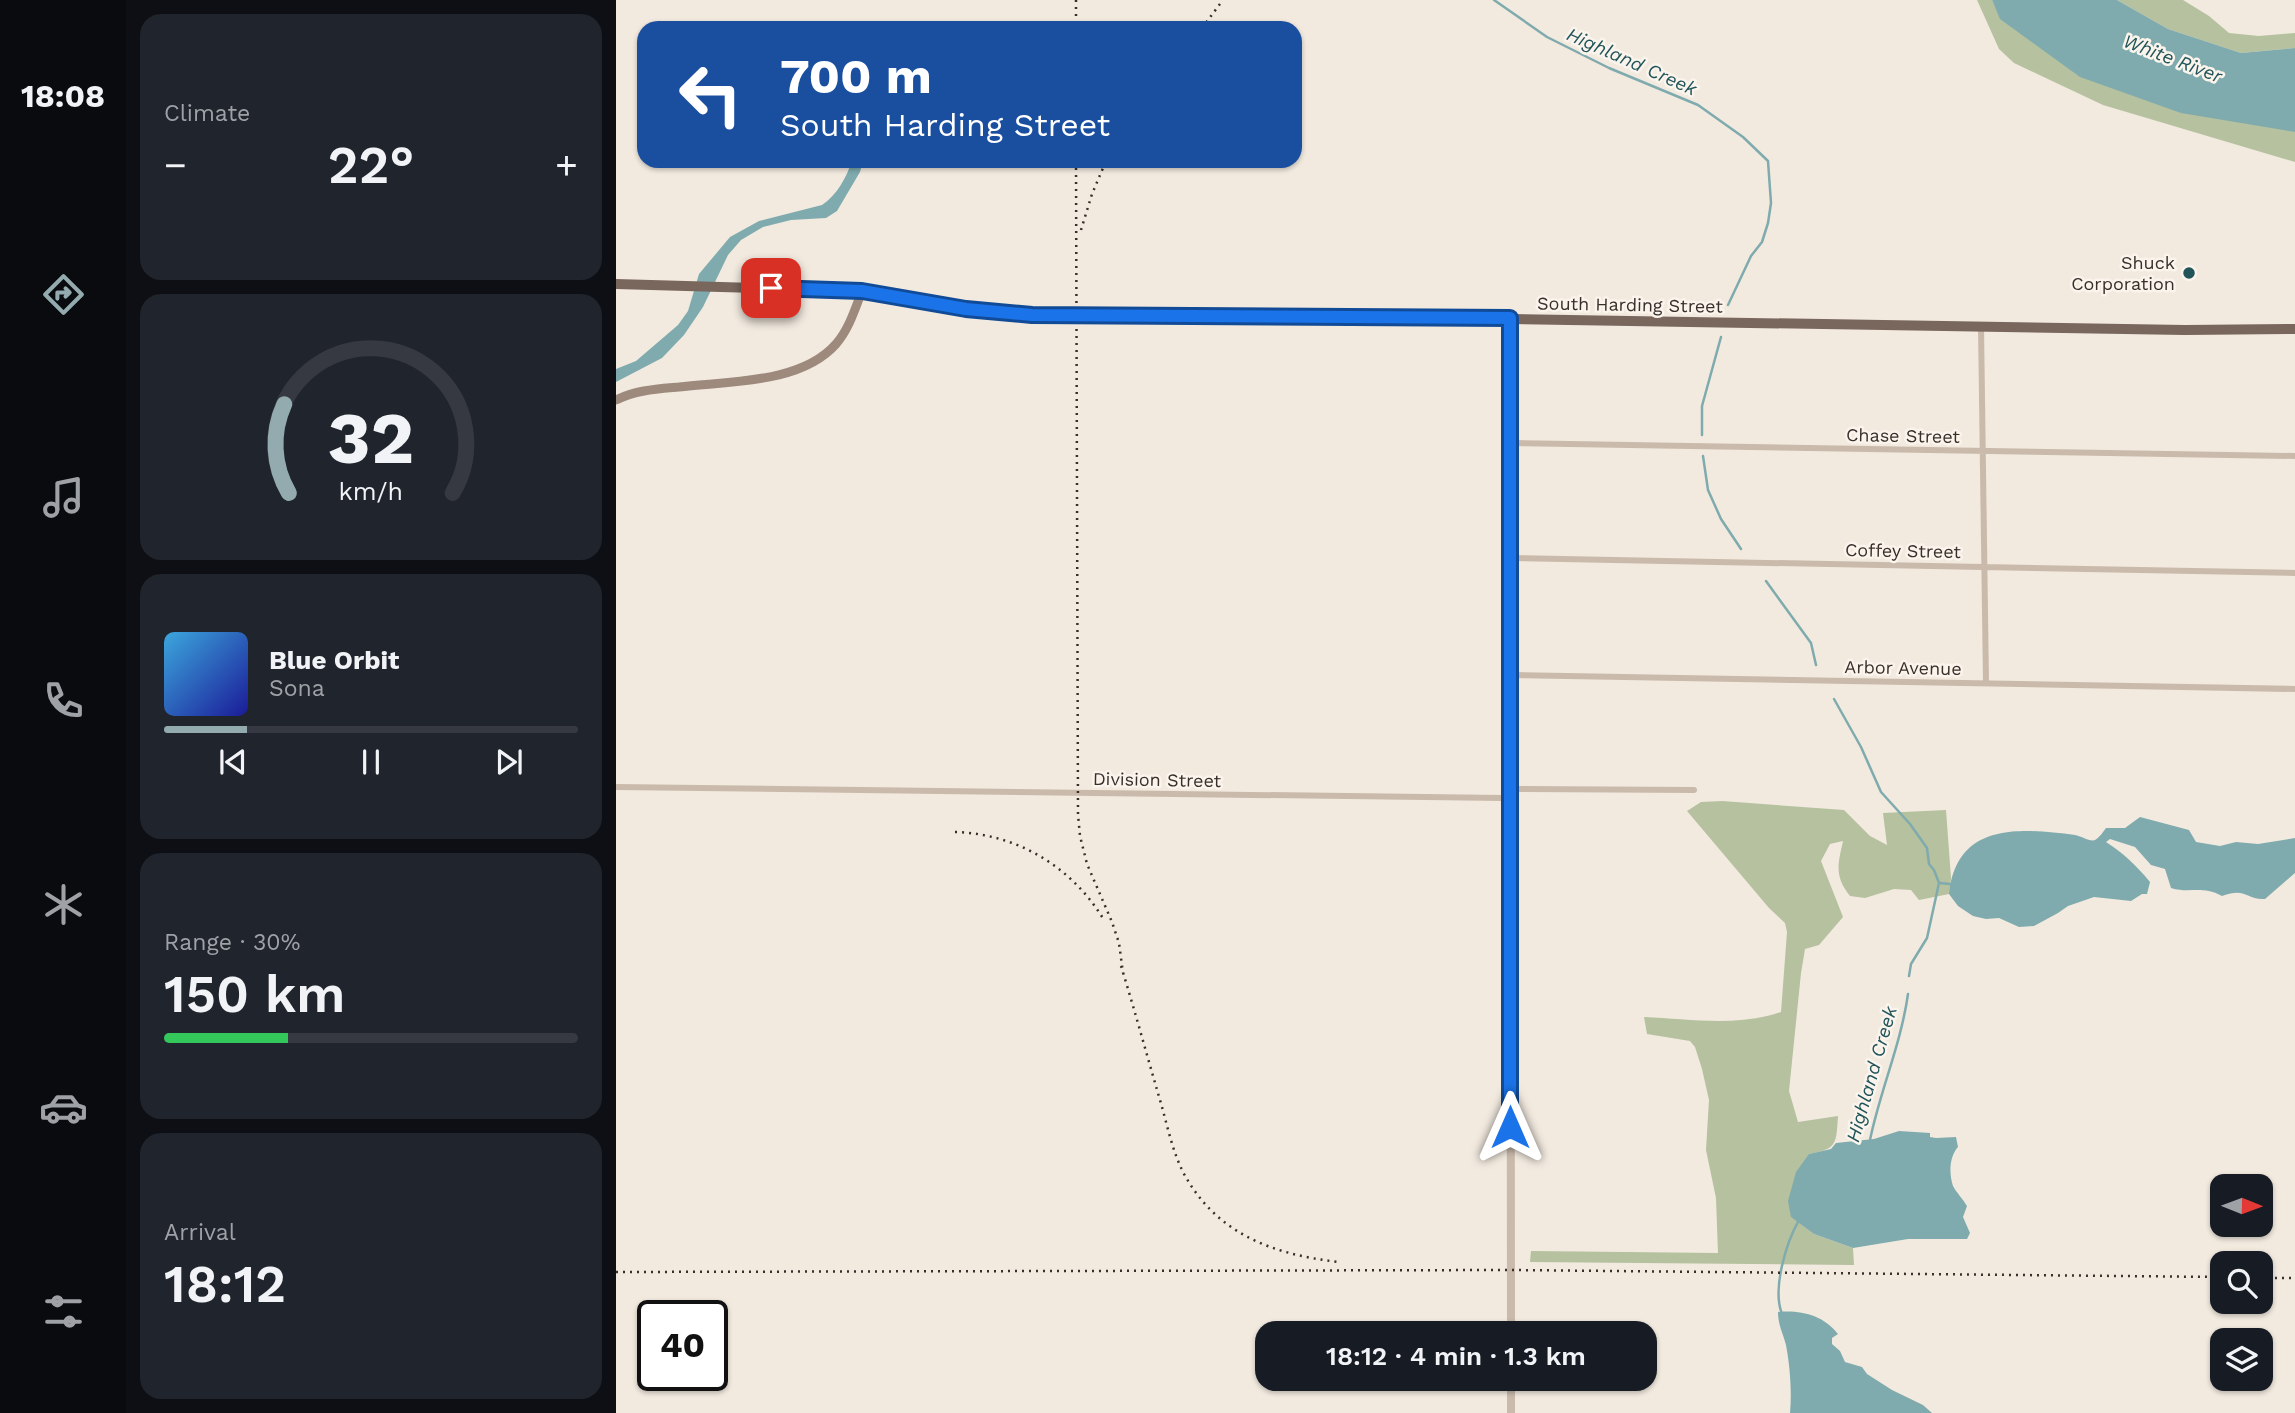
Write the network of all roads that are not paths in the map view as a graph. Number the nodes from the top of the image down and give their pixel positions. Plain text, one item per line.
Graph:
1 (616, 284) edge
2 (862, 291) junction
3 (1510, 318) junction
4 (1981, 327) junction
5 (2294, 331) edge
6 (616, 400) edge
7 (1510, 443) junction
8 (1983, 451) junction
9 (2295, 456) edge
10 (1510, 558) junction
11 (1984, 567) junction
12 (2295, 573) edge
13 (1510, 675) junction
14 (1986, 683) junction
15 (2295, 690) edge
16 (616, 787) edge
17 (1694, 790) dead end
18 (1510, 796) junction
19 (1511, 1321) edge
20 (1511, 1391) edge
21 (1511, 1413) edge

1 - 2 main road, South Harding Street
2 - 3 main road, South Harding Street
2 - 6 main road
3 - 4 main road, South Harding Street
3 - 7 street
4 - 5 main road, South Harding Street
4 - 8 street
7 - 8 street, Chase Street
7 - 10 street
8 - 9 street, Chase Street
8 - 11 street
10 - 11 street, Coffey Street
10 - 13 street
11 - 12 street, Coffey Street
11 - 14 street
13 - 14 street, Arbor Avenue
13 - 18 street
14 - 15 street, Arbor Avenue
16 - 18 street, Division Street
17 - 18 street, Division Street
18 - 19 street
20 - 21 street

